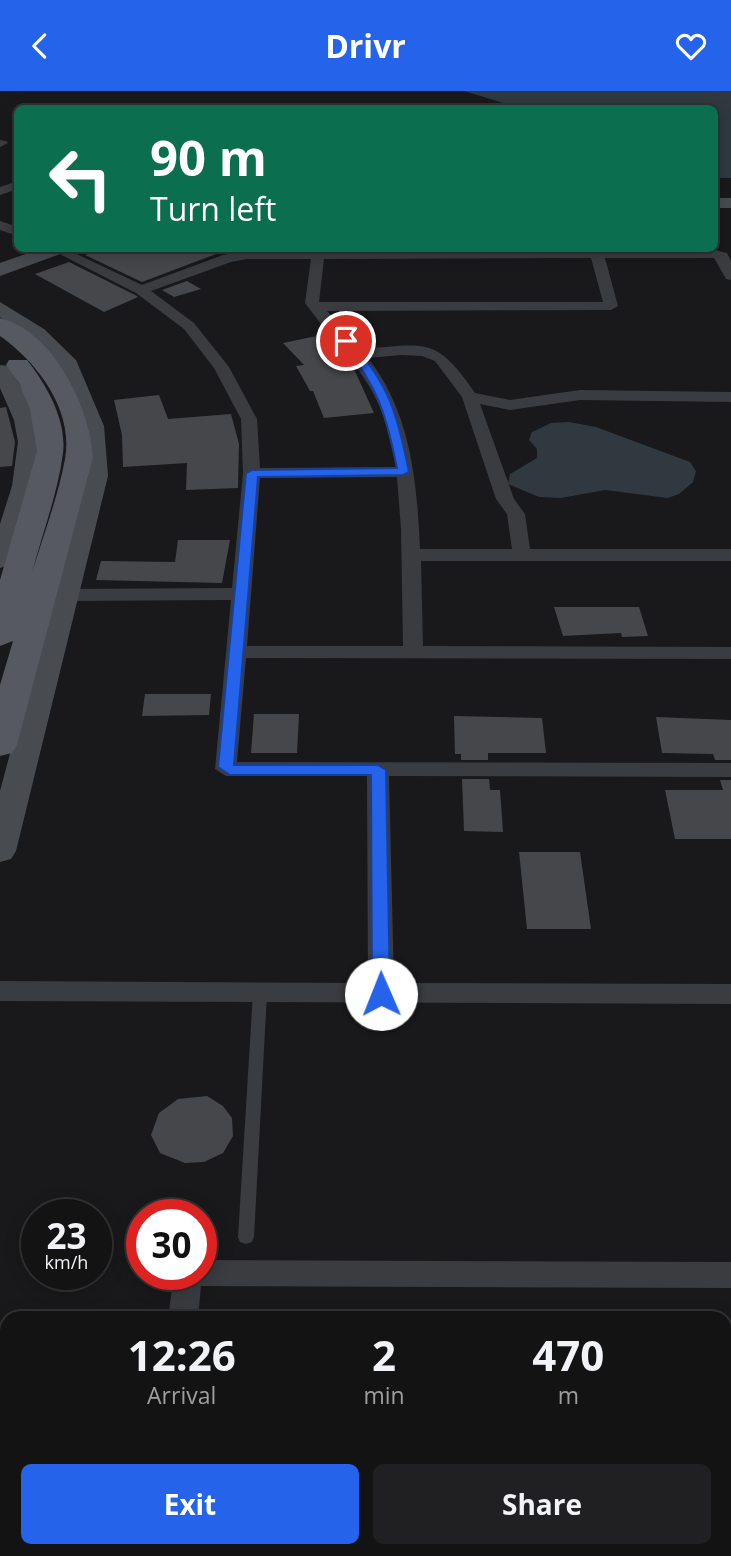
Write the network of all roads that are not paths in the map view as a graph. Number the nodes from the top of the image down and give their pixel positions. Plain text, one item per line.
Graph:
1 (48, 252) edge
2 (62, 252) edge
3 (660, 252) edge
4 (318, 255) junction
5 (597, 255) junction
6 (0, 270) edge
7 (731, 277) edge
8 (141, 290) junction
9 (316, 307) junction
10 (0, 308) edge
11 (0, 325) edge
12 (0, 346) edge
13 (359, 354) junction
14 (0, 371) edge
15 (470, 397) junction
16 (731, 397) edge
17 (403, 472) junction
18 (252, 473) junction
19 (2, 549) edge
20 (410, 555) junction
21 (522, 555) junction
22 (731, 555) edge
23 (242, 594) junction
24 (66, 595) junction
25 (0, 636) edge
26 (236, 652) junction
27 (414, 652) junction
28 (731, 653) edge
29 (0, 745) edge
30 (378, 770) junction
31 (731, 770) edge
32 (0, 851) edge
33 (0, 991) edge
34 (260, 993) junction
35 (381, 994) junction
36 (731, 994) edge
37 (246, 1237) dead end
38 (217, 1273) edge
39 (731, 1275) edge
40 (186, 1290) edge
41 (184, 1311) edge

1 - 6 street
2 - 8 street
3 - 5 street
3 - 7 street
4 - 5 street
4 - 8 street
4 - 9 street
5 - 9 street
8 - 18 street
9 - 13 street
10 - 24 street
11 - 29 main road
12 - 25 main road
13 - 15 street
13 - 17 street
14 - 19 street
15 - 16 street
15 - 21 street
17 - 18 street
17 - 20 street
18 - 23 street
20 - 21 street
20 - 27 street
21 - 22 street
23 - 24 street
23 - 26 street
24 - 32 street
26 - 27 street
26 - 30 street
27 - 28 street
30 - 31 street
30 - 35 street
33 - 34 street
34 - 35 street
34 - 37 lane
35 - 36 street
38 - 39 street
40 - 41 street

